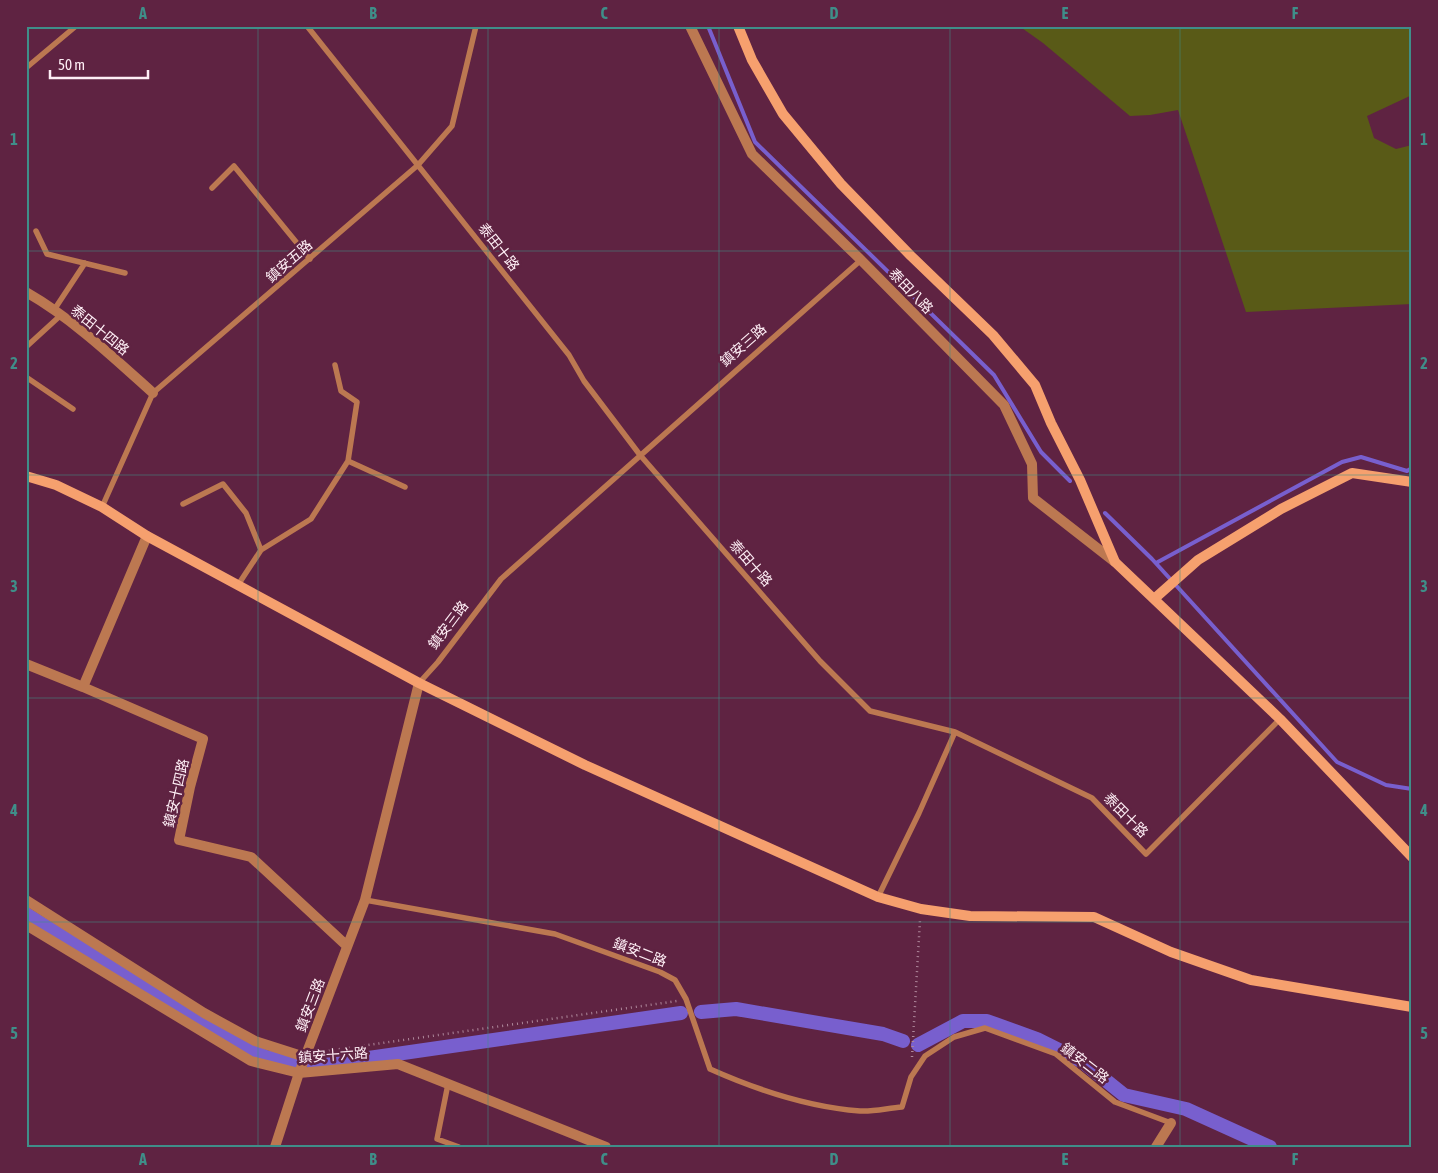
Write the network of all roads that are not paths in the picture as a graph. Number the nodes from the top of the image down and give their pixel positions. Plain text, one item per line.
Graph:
1 (76, 26) edge
2 (307, 26) edge
3 (476, 26) edge
4 (690, 26) edge
5 (738, 26) edge
6 (26, 68) edge
7 (418, 165) junction
8 (212, 188) dead end
9 (36, 231) dead end
10 (310, 259) junction
11 (861, 260) junction
12 (84, 263) junction
13 (125, 273) dead end
14 (26, 292) edge
15 (57, 313) junction
16 (26, 346) edge
17 (335, 365) dead end
18 (26, 377) edge
19 (153, 393) junction
20 (73, 409) dead end
21 (640, 455) junction
22 (348, 461) junction
23 (26, 476) edge
24 (1412, 482) edge
25 (405, 487) dead end
26 (183, 504) dead end
27 (102, 507) junction
28 (147, 536) junction
29 (261, 550) junction
30 (1115, 562) junction
31 (238, 586) junction
32 (1154, 599) junction
33 (26, 664) edge
34 (419, 683) junction
35 (83, 687) junction
36 (1280, 718) junction
37 (955, 732) junction
38 (1412, 857) edge
39 (878, 897) junction
40 (26, 900) edge
41 (365, 900) junction
42 (26, 925) edge
43 (347, 946) junction
44 (1412, 1007) edge
45 (305, 1057) junction
46 (299, 1074) junction
47 (448, 1084) junction
48 (1171, 1122) joint
49 (1157, 1146) edge
50 (275, 1147) edge
51 (459, 1147) edge
52 (606, 1147) edge

1 - 6 lane
2 - 7 lane, 泰田十路
3 - 7 lane, 鎮安五路
4 - 11 street, 泰田八路
5 - 30 street
7 - 10 lane, 鎮安五路
7 - 21 lane, 泰田十路
8 - 10 lane
9 - 12 lane
10 - 19 lane, 鎮安五路
11 - 21 lane, 鎮安三路
11 - 30 street, 泰田八路
12 - 13 lane
12 - 15 lane
14 - 15 street, 泰田十四路
15 - 16 lane
15 - 19 street, 泰田十四路
17 - 22 lane
18 - 20 lane
19 - 27 lane, 鎮安五路
21 - 34 lane, 鎮安三路
21 - 37 lane, 泰田十路
22 - 25 lane
22 - 29 lane
23 - 27 street
24 - 32 street
26 - 29 lane
27 - 28 street
28 - 31 street
28 - 35 street
29 - 31 lane
30 - 32 street
31 - 34 street
32 - 36 street
33 - 35 street, 鎮安十四路
34 - 39 street
34 - 41 street, 鎮安三路
35 - 43 street, 鎮安十四路
36 - 37 lane, 泰田十路
36 - 38 street
37 - 39 lane
39 - 44 street
40 - 45 street
41 - 43 street, 鎮安三路
41 - 48 lane, 鎮安二路
42 - 46 street, 鎮安十六路
43 - 45 street, 鎮安三路
45 - 46 street, 鎮安三路
46 - 47 street, 鎮安十六路
46 - 50 street, 鎮安三路
47 - 51 lane
47 - 52 street, 鎮安十六路
48 - 49 street

